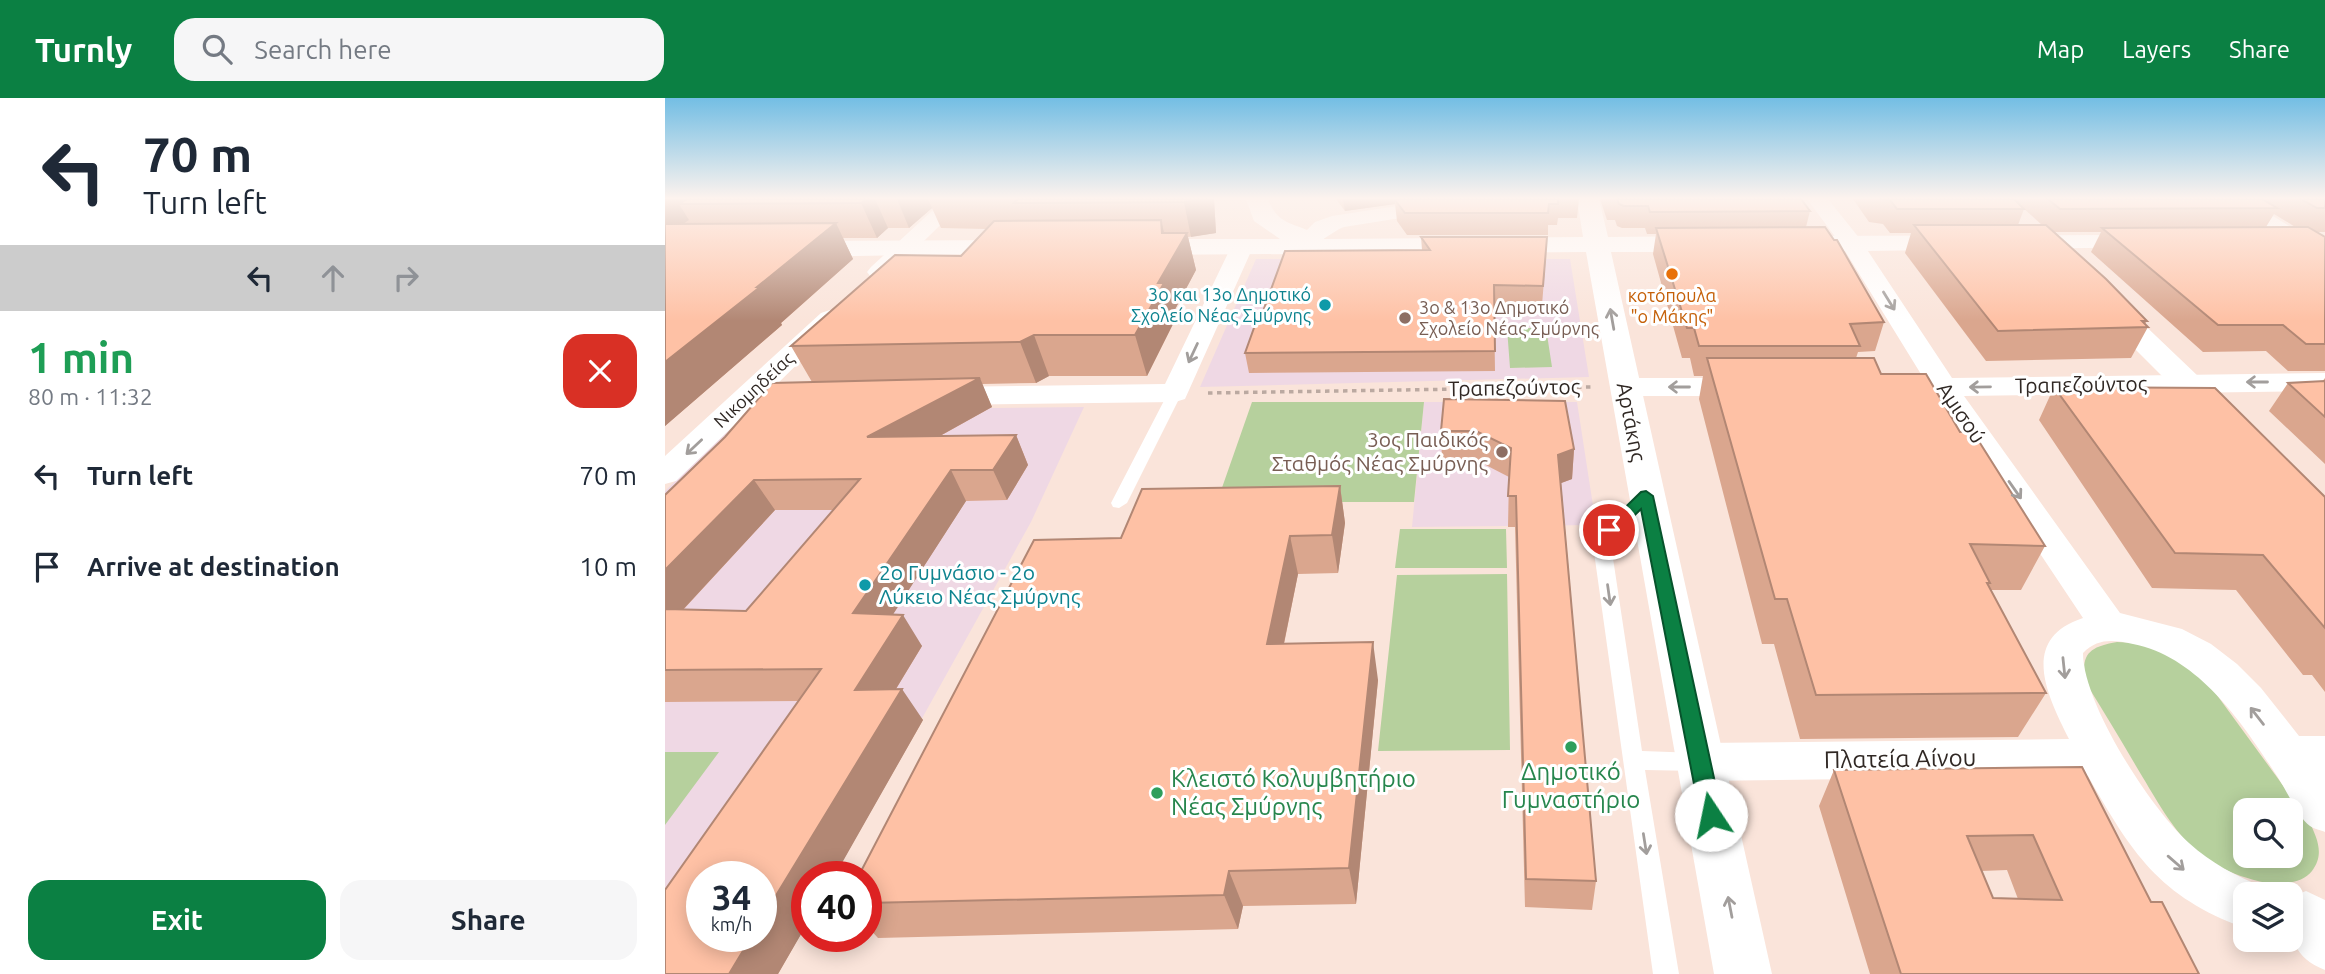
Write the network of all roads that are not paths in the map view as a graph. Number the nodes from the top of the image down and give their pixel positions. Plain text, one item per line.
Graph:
1 (913, 240) edge
2 (1220, 240) edge
3 (1308, 240) edge
4 (1319, 240) edge
5 (1597, 240) edge
6 (1850, 240) edge
7 (2039, 240) edge
8 (2258, 241) edge
9 (2299, 241) junction
10 (2325, 241) edge
11 (2177, 242) edge
12 (1318, 243) junction
13 (1852, 243) junction
14 (2042, 243) junction
15 (1724, 244) edge
16 (1766, 244) edge
17 (1598, 245) junction
18 (1117, 247) edge
19 (1192, 247) junction
20 (1242, 247) junction
21 (904, 248) junction
22 (1037, 248) edge
23 (771, 249) edge
24 (2325, 258) edge
25 (2187, 382) junction
26 (2325, 382) edge
27 (1624, 387) junction
28 (1777, 387) edge
29 (1860, 388) edge
30 (1944, 388) junction
31 (1175, 393) junction
32 (911, 397) edge
33 (828, 398) edge
34 (745, 399) junction
35 (2256, 449) edge
36 (665, 474) edge
37 (1646, 496) junction
38 (1119, 503) dead end
39 (2108, 625) junction
40 (2306, 755) edge
41 (2100, 757) junction
42 (1632, 760) junction
43 (1700, 762) junction
44 (2325, 811) edge
45 (2233, 899) edge
46 (1666, 974) edge
47 (1743, 974) edge

1 - 21 street, Νικομηδείας
2 - 19 street
3 - 12 street
4 - 12 street
5 - 17 street, Αρτάκης
6 - 13 street, Αμισού
7 - 14 street
8 - 9 street
9 - 10 street
9 - 24 street
11 - 14 street
12 - 17 street
12 - 20 street
13 - 14 street
13 - 16 street
13 -> 30 street, Αμισού
14 - 25 street
15 - 17 street
27 -> 17 street, Αρτάκης
18 - 19 street
19 - 20 street
20 -> 31 street
21 - 22 street
21 - 23 street
21 - 34 street, Νικομηδείας
26 -> 25 street, Τραπεζούντος
25 -> 30 street, Τραπεζούντος
25 - 35 street
28 -> 27 street
27 - 37 street, Αρτάκης
29 - 30 street, Τραπεζούντος
30 -> 39 street, Αμισού
31 - 32 street
31 - 38 lane
33 - 34 street
34 -> 36 street, Νικομηδείας
37 -> 42 lane
37 - 43 street, Αρτάκης
40 -> 39 street
39 -> 41 street
40 - 44 street
41 - 43 street, Πλατεία Αίνου
41 -> 45 street
42 - 43 lane
42 -> 46 lane
47 -> 43 street, Αρτάκης

